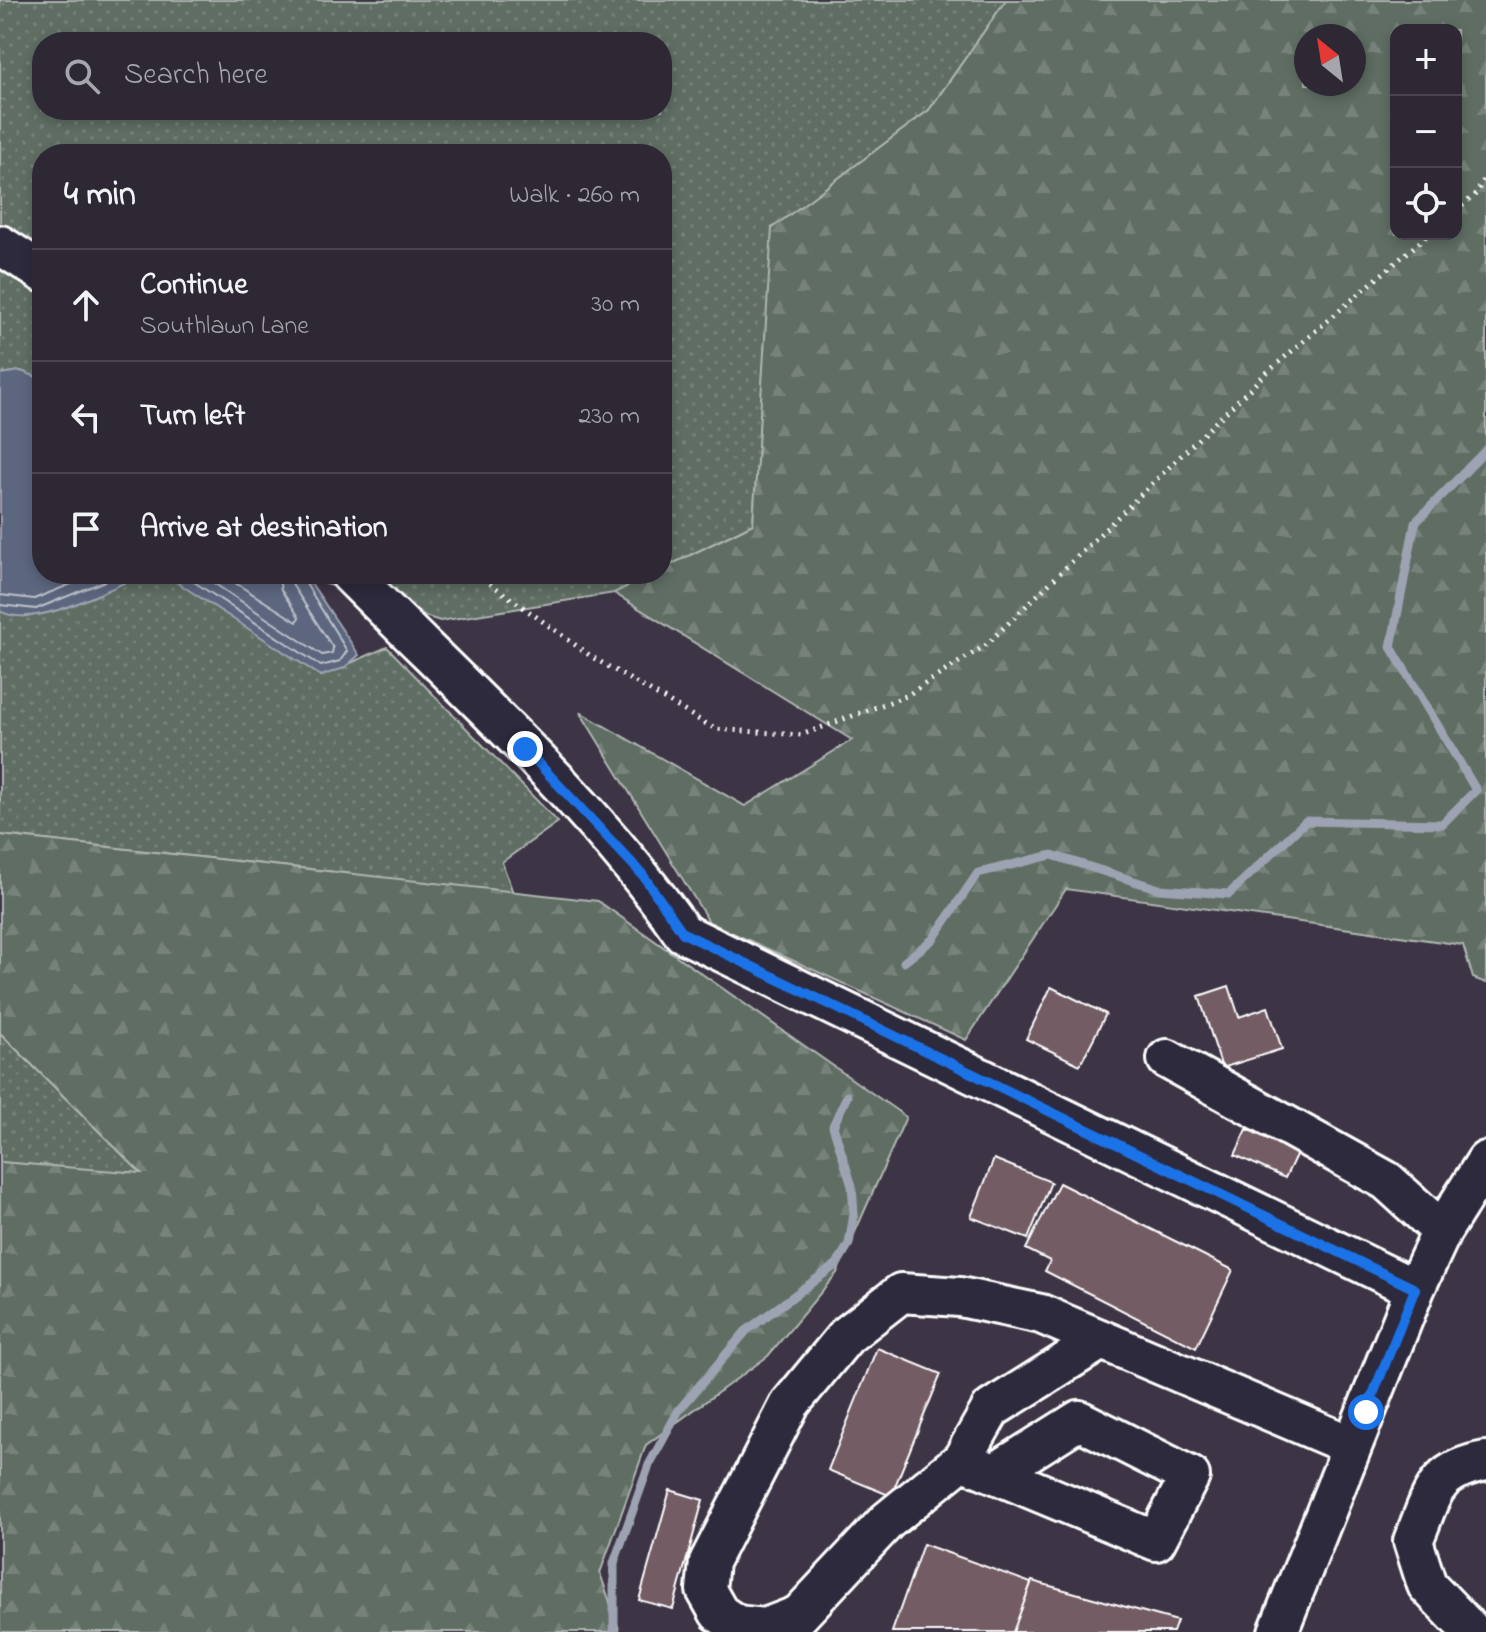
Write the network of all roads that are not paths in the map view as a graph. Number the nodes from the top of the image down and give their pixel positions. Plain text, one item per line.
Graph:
1 (0, 245) edge
2 (32, 266) edge
3 (360, 584) edge
4 (1167, 1059) dead end
5 (1486, 1161) edge
6 (1442, 1231) junction
7 (1415, 1289) junction
8 (1101, 1340) junction
9 (1352, 1446) junction
10 (1486, 1461) edge
11 (1278, 1632) edge
12 (1472, 1632) edge

1 - 2 street
3 - 7 street
4 - 6 street
5 - 6 street
6 - 7 street
7 - 9 street
8 - 8 street
8 - 9 street
9 - 11 street
10 - 12 street

